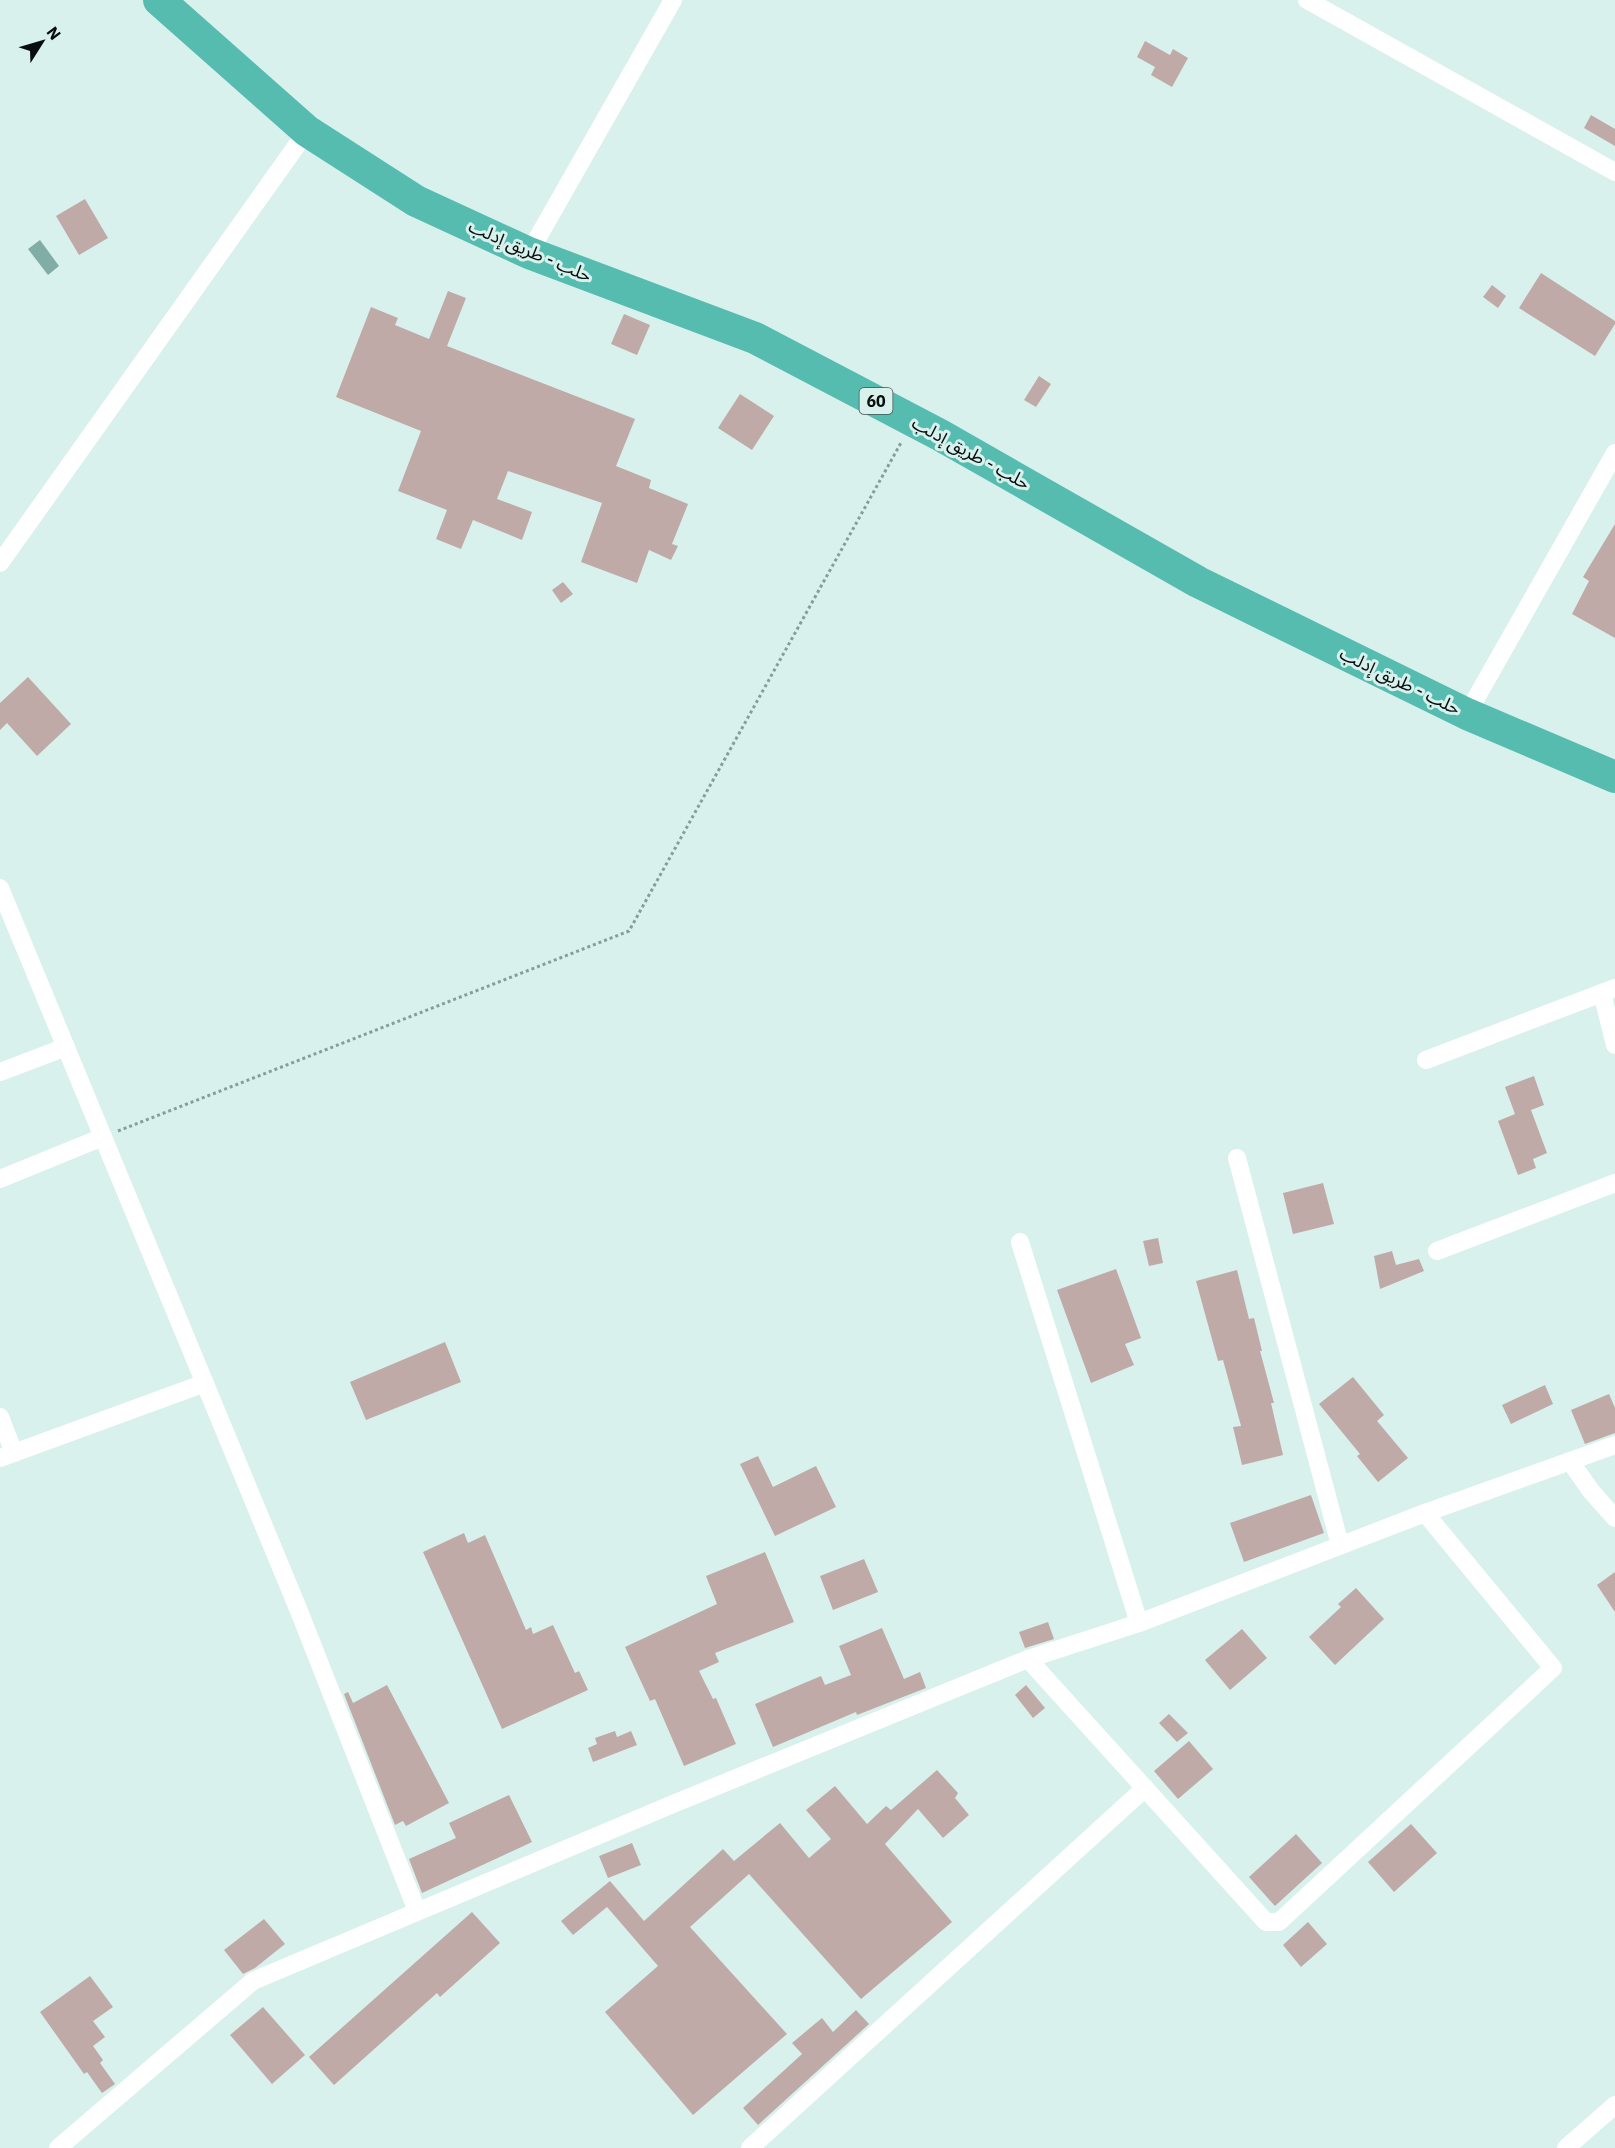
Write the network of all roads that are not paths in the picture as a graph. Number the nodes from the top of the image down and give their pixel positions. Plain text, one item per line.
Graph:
1 (159, 0) edge
2 (673, 0) edge
3 (1307, 0) edge
4 (308, 131) junction
5 (1615, 172) edge
6 (529, 253) junction
7 (1615, 453) edge
8 (0, 563) edge
9 (1467, 714) junction
10 (1615, 777) edge
11 (0, 888) edge
12 (1609, 991) edge
13 (1615, 1046) edge
14 (66, 1047) junction
15 (1426, 1060) dead end
16 (0, 1072) edge
17 (102, 1137) junction
18 (1237, 1158) dead end
19 (0, 1179) edge
20 (1615, 1183) edge
21 (1020, 1242) dead end
22 (1437, 1251) dead end
23 (205, 1383) junction
24 (0, 1417) edge
25 (1615, 1445) edge
26 (7, 1455) edge
27 (1570, 1461) junction
28 (1425, 1513) junction
29 (1615, 1518) edge
30 (1340, 1545) junction
31 (1139, 1623) junction
32 (1028, 1659) junction
33 (1145, 1788) junction
34 (417, 1911) junction
35 (1615, 2105) edge
36 (58, 2148) edge
37 (750, 2148) edge
38 (1566, 2148) edge

1 - 4 highway, حلب - طريق إدلب / 60
2 - 6 street
3 - 5 street
4 - 6 highway, حلب - طريق إدلب / 60
4 - 8 street
6 - 9 highway, حلب - طريق إدلب / 60
7 - 9 street
9 - 10 highway, حلب - طريق إدلب / 60
11 - 14 street
12 - 13 street
12 - 15 street
14 - 16 street
14 - 17 street
17 - 19 street
17 - 23 street
18 - 30 street
20 - 22 street
21 - 31 street
23 - 26 street
23 - 34 street
24 - 26 street
25 - 27 street
27 - 28 street
27 - 29 street
28 - 30 street
28 - 33 street
30 - 31 street
31 - 32 street
32 - 33 street
32 - 34 street
33 - 37 street
34 - 36 street
35 - 38 street

